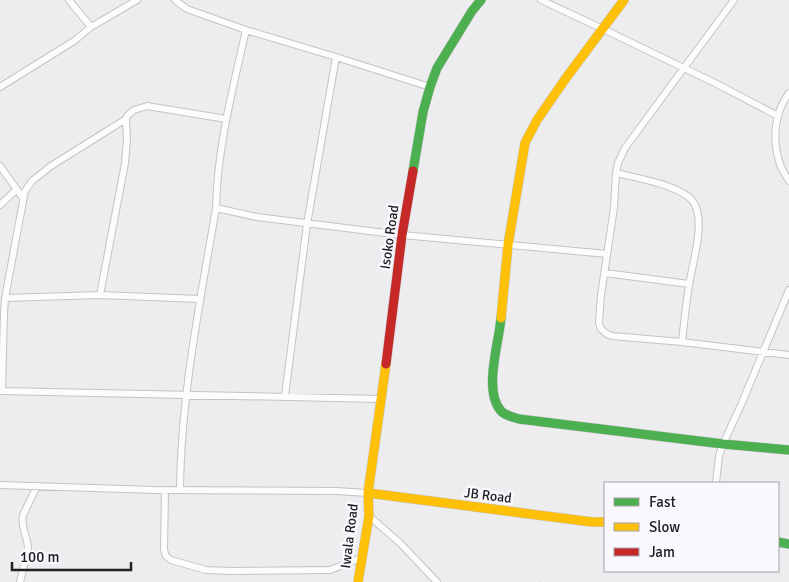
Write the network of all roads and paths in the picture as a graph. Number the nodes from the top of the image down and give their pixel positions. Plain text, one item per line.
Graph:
1 (69, 0) edge
2 (137, 0) edge
3 (175, 0) edge
4 (480, 0) edge
5 (541, 0) edge
6 (624, 0) edge
7 (734, 0) edge
8 (91, 27) junction
9 (603, 28) junction
10 (246, 30) junction
11 (336, 56) junction
12 (683, 68) junction
13 (1, 84) edge
14 (430, 87) junction
15 (789, 93) edge
16 (778, 116) junction
17 (126, 119) junction
18 (226, 119) junction
19 (0, 166) edge
20 (616, 173) junction
21 (789, 181) edge
22 (16, 190) junction
23 (23, 198) junction
24 (0, 205) edge
25 (216, 208) junction
26 (306, 224) junction
27 (402, 235) junction
28 (508, 245) junction
29 (607, 254) junction
30 (605, 272) junction
31 (689, 284) junction
32 (789, 290) edge
33 (100, 295) junction
34 (3, 299) edge
35 (200, 300) junction
36 (682, 342) junction
37 (762, 352) junction
38 (789, 355) edge
39 (1, 391) edge
40 (185, 395) junction
41 (284, 396) junction
42 (381, 399) junction
43 (723, 444) junction
44 (789, 450) edge
45 (716, 482) edge
46 (0, 485) edge
47 (37, 486) junction
48 (165, 490) junction
49 (180, 490) junction
50 (368, 493) junction
51 (369, 516) junction
52 (592, 522) junction
53 (604, 522) edge
54 (362, 558) junction
55 (20, 582) edge
56 (358, 582) edge
57 (437, 582) edge
58 (540, 582) edge

1 - 8 street
2 - 8 street
3 - 10 street
4 - 14 street, Isoko Road
5 - 9 street
6 - 9 street
7 - 12 street
8 - 13 street
9 - 12 street
9 - 28 street
10 - 11 street
10 - 18 street
11 - 14 street
11 - 26 street
12 - 16 street
12 - 20 street
14 - 27 street, Isoko Road
15 - 16 street
16 - 21 street
17 - 18 street
17 - 23 street
17 - 33 street
18 - 25 street
19 - 22 street
20 - 29 street
20 - 31 street
22 - 23 street
22 - 24 street
23 - 34 street
25 - 26 street
25 - 35 street
26 - 27 street
26 - 41 street
27 - 28 street
27 - 42 street, Isoko Road
28 - 29 street
28 - 43 street
29 - 30 street
30 - 31 street
30 - 36 street
31 - 36 street
32 - 37 street
33 - 34 street
33 - 35 street
34 - 39 street
35 - 40 street
36 - 37 street
37 - 38 street
37 - 43 street
39 - 40 street
40 - 41 street
40 - 49 street
41 - 42 street
42 - 50 street, Isoko Road
43 - 44 street
43 - 45 street
46 - 47 street
47 - 48 street
47 - 55 street
48 - 49 street
48 - 54 street
49 - 50 street
50 - 51 street, Iwala Road
50 - 52 street, JB Road
51 - 54 street, Iwala Road
51 - 57 street
52 - 53 street, JB Road
52 - 58 path
54 - 56 street, Iwala Road

